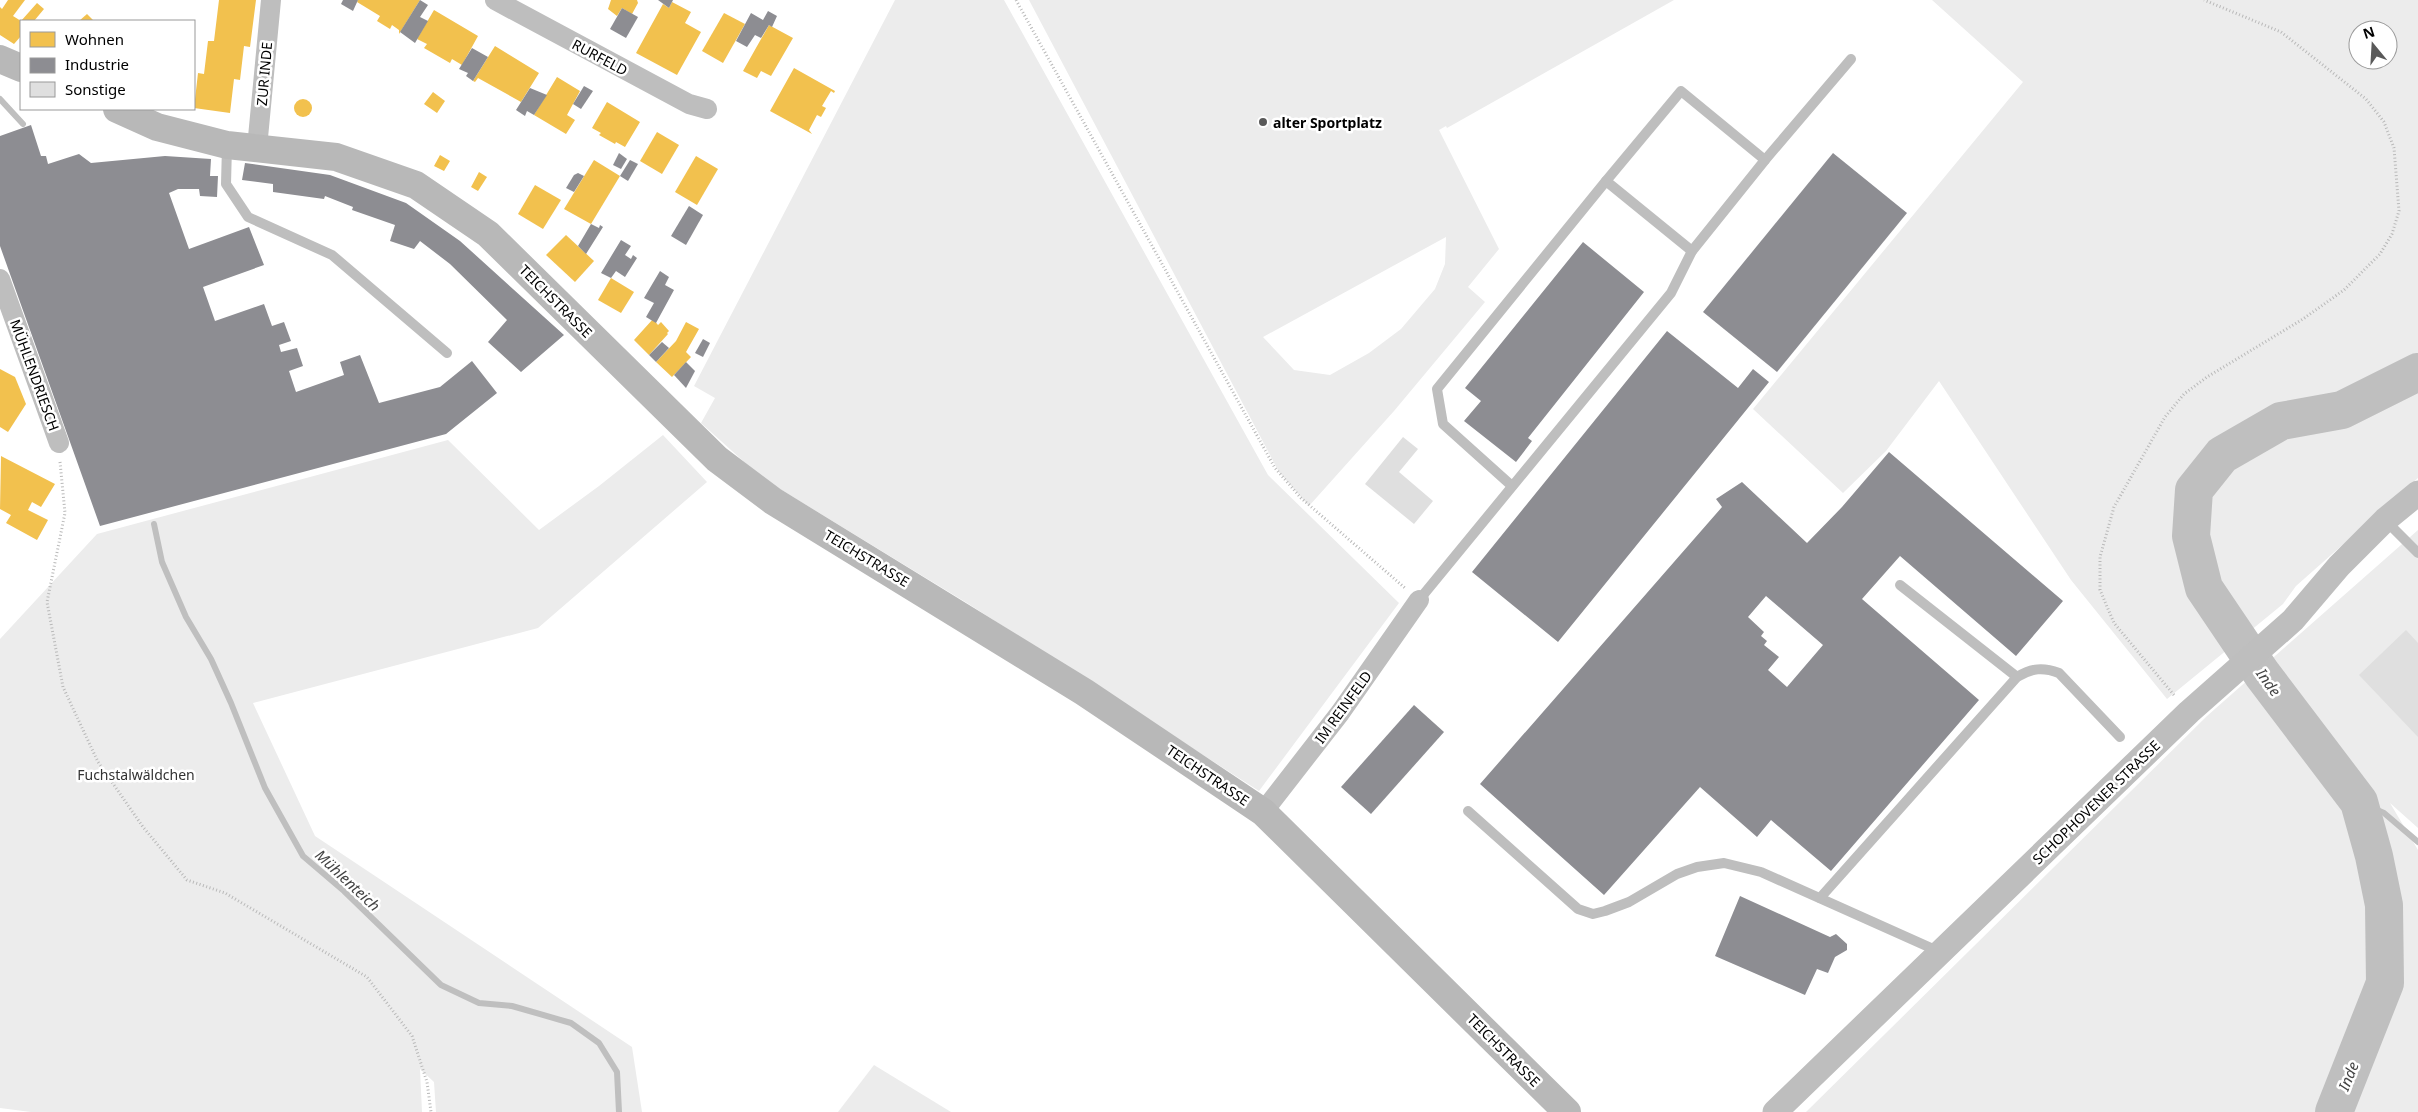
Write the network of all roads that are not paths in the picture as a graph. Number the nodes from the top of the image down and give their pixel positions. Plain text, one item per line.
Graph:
1 (271, 0) edge
2 (495, 0) edge
3 (0, 59) edge
4 (1851, 60) dead end
5 (20, 68) edge
6 (707, 109) dead end
7 (119, 110) edge
8 (227, 145) junction
9 (257, 148) junction
10 (1765, 160) junction
11 (1606, 181) junction
12 (1692, 252) junction
13 (0, 279) edge
14 (447, 354) dead end
15 (59, 443) road end
16 (1512, 486) junction
17 (2418, 493) edge
18 (2385, 520) junction
19 (2418, 553) edge
20 (1900, 585) dead end
21 (1419, 600) joint
22 (2017, 677) junction
23 (2120, 737) dead end
24 (1468, 811) dead end
25 (1263, 812) junction
26 (1820, 898) junction
27 (1941, 952) junction
28 (1567, 1112) edge
29 (1775, 1112) edge

1 - 9 street, ZUR INDE
2 - 6 street, RURFELD
3 - 5 main road
4 - 10 lane
7 - 8 main road, TEICHSTRASSE
8 - 9 main road, TEICHSTRASSE
8 - 14 lane
9 - 25 main road, TEICHSTRASSE
10 - 11 lane
10 - 12 lane
11 - 12 lane
11 - 16 lane
12 - 16 lane
13 - 15 street, MÜHLENDRIESCH
16 - 21 lane
17 - 18 street, SCHOPHOVENER STRASSE
18 - 19 lane
18 - 27 street, SCHOPHOVENER STRASSE
20 - 22 lane
21 - 25 street, IM REINFELD
22 - 23 lane
22 - 26 lane
24 - 26 lane
25 - 28 main road, TEICHSTRASSE
26 - 27 lane
27 - 29 street, SCHOPHOVENER STRASSE

